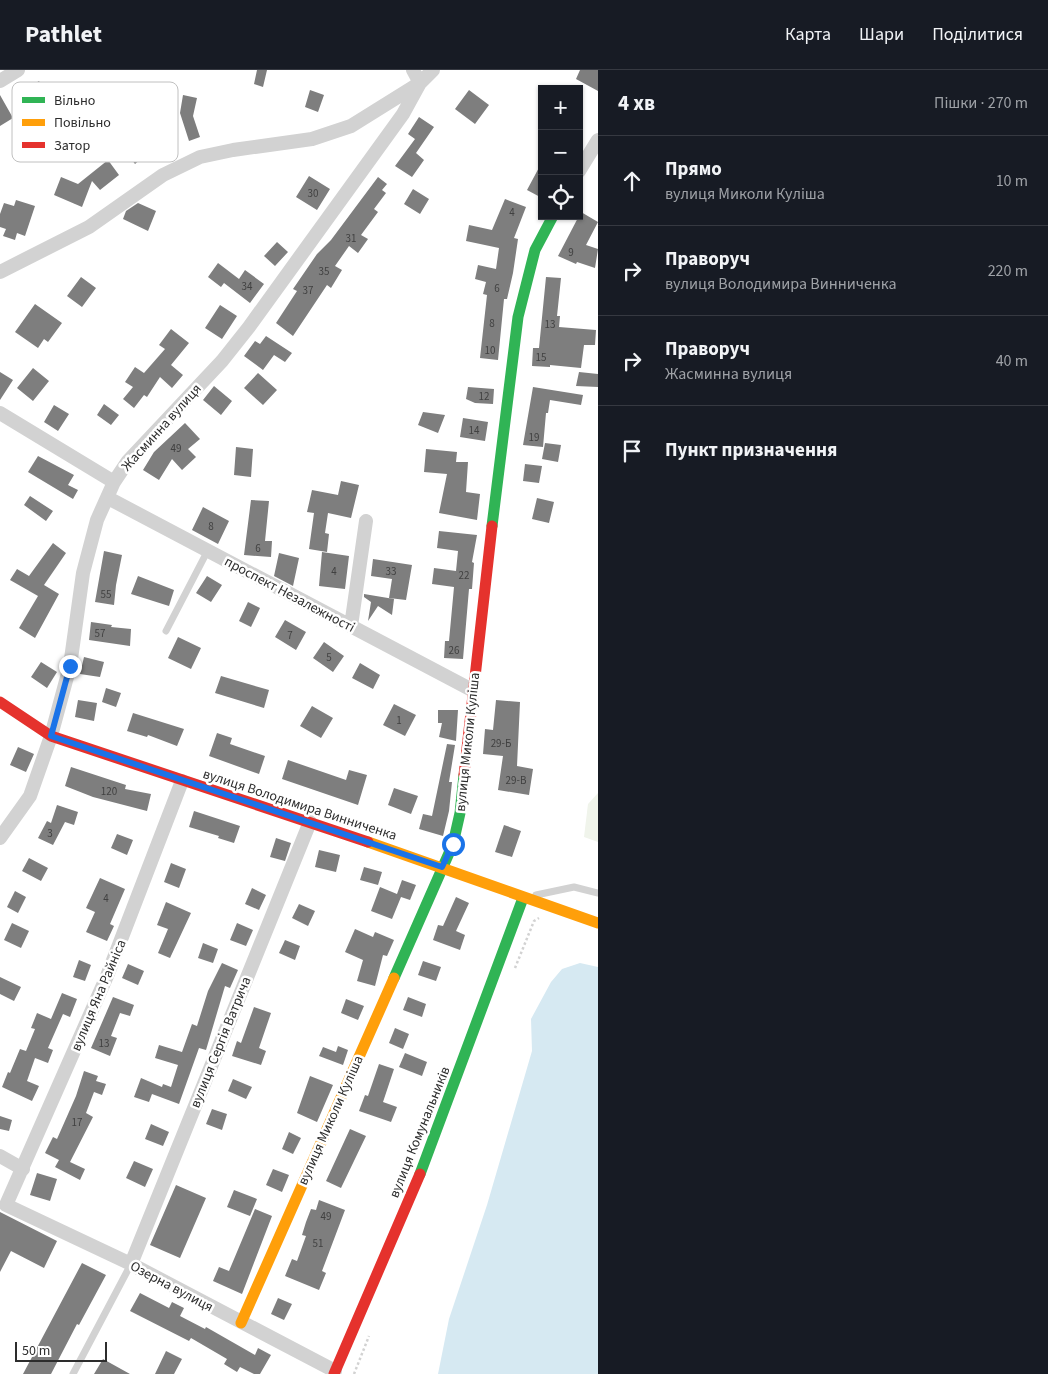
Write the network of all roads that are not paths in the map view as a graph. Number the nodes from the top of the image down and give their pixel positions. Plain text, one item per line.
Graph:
1 (18, 70) edge
2 (413, 70) edge
3 (433, 70) edge
4 (0, 81) edge
5 (420, 83) junction
6 (598, 140) edge
7 (583, 164) edge
8 (551, 220) edge
9 (0, 272) edge
10 (0, 413) edge
11 (114, 482) junction
12 (108, 498) junction
13 (366, 521) dead end
14 (208, 550) junction
15 (351, 626) junction
16 (166, 631) dead end
17 (472, 690) junction
18 (0, 702) edge
19 (51, 736) junction
20 (182, 781) junction
21 (310, 822) junction
22 (0, 838) edge
23 (442, 867) junction
24 (598, 893) edge
25 (523, 898) junction
26 (598, 923) edge
27 (0, 1156) edge
28 (23, 1169) junction
29 (6, 1206) joint
30 (131, 1264) junction
31 (241, 1322) junction
32 (335, 1372) edge
33 (73, 1374) edge

1 - 4 street
2 - 5 street
3 - 5 street, Жасминна вулиця
5 - 9 street
5 - 11 street, Жасминна вулиця
6 - 7 street
8 - 17 street, вулиця Миколи Куліша
10 - 11 street
11 - 12 street, Жасминна вулиця
12 - 14 street, проспект Незалежності
12 - 19 street, Жасминна вулиця
13 - 15 street
14 - 15 street, проспект Незалежності
14 - 16 lane
15 - 17 street, проспект Незалежності
17 - 23 street, вулиця Миколи Куліша
18 - 19 street, вулиця Володимира Винниченка
19 - 20 street, вулиця Володимира Винниченка
19 - 22 street, Жасминна вулиця
20 - 21 street, вулиця Володимира Винниченка
20 - 28 street, вулиця Яна Райніса
21 - 23 street, вулиця Володимира Винниченка
21 - 30 street, вулиця Сергія Ватрича
23 - 25 street, вулиця Володимира Винниченка
23 - 31 street, вулиця Миколи Куліша
24 - 25 lane
25 - 26 street, вулиця Володимира Винниченка
25 - 32 street, вулиця Комунальників
27 - 28 street
28 - 29 street, вулиця Яна Райніса
29 - 30 street, Озерна вулиця
30 - 31 street, Озерна вулиця
30 - 33 lane
31 - 32 street, Озерна вулиця

